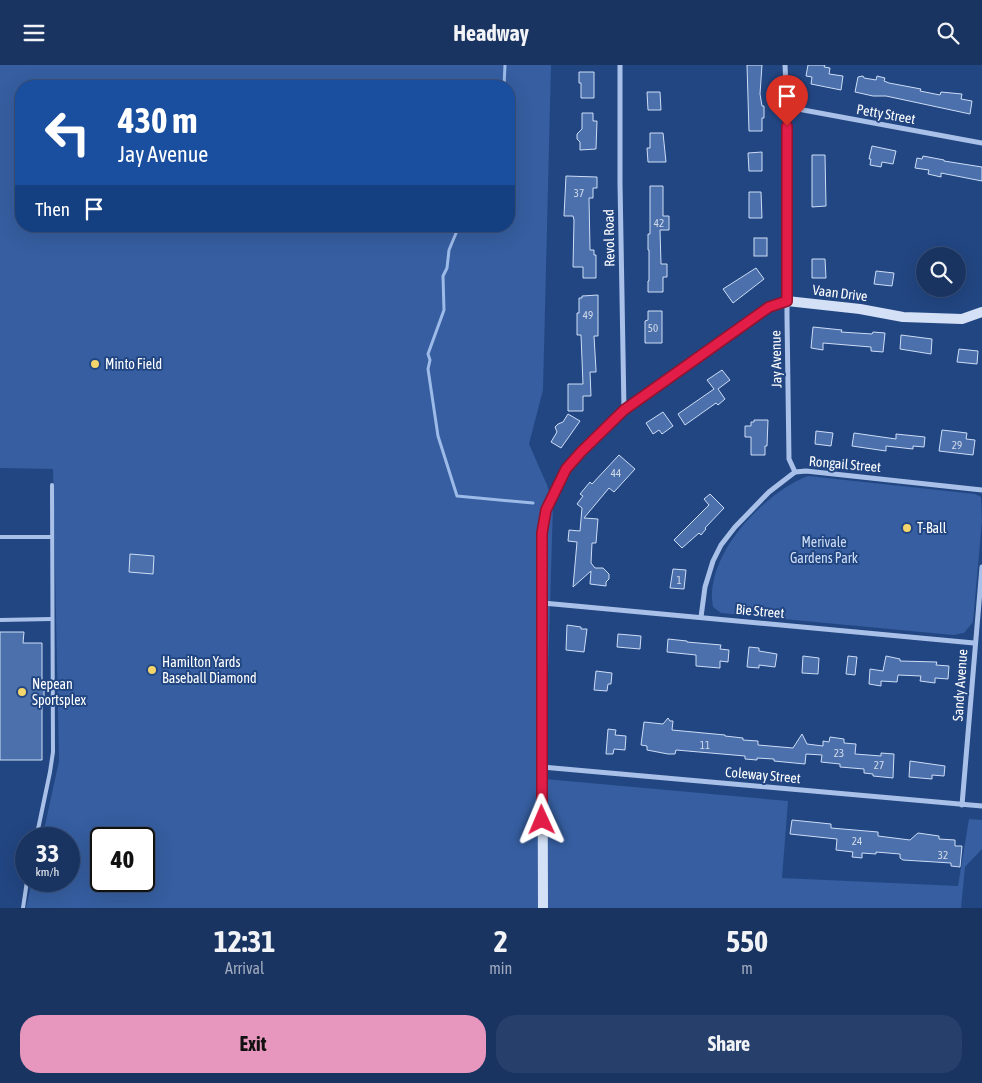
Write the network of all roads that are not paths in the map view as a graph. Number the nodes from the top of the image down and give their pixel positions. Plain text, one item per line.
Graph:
1 (620, 65) edge
2 (785, 65) edge
3 (787, 107) junction
4 (982, 143) edge
5 (787, 301) junction
6 (982, 312) edge
7 (624, 410) junction
8 (795, 472) junction
9 (52, 485) dead end
10 (982, 490) edge
11 (0, 537) edge
12 (52, 537) junction
13 (982, 567) edge
14 (542, 603) junction
15 (701, 617) junction
16 (0, 619) edge
17 (52, 619) junction
18 (974, 643) junction
19 (541, 767) junction
20 (962, 805) junction
21 (982, 807) edge
22 (39, 827) edge
23 (25, 892) edge
24 (23, 908) edge
25 (543, 908) edge

1 - 7 street, Revol Road
2 - 3 street, Jay Avenue
3 - 4 street, Petty Street
3 - 5 street, Jay Avenue
5 - 6 street, Vaan Drive
5 - 7 street, Vaan Drive
5 - 8 street, Jay Avenue
7 - 14 street, Vaan Drive
8 - 10 street, Rongail Street
8 - 15 street, Rongail Street
9 - 12 lane
11 - 12 lane
12 - 17 lane
13 - 18 street, Sandy Avenue
14 - 15 street, Bie Street
14 - 19 street, Vaan Drive
15 - 18 street, Bie Street
16 - 17 lane
17 - 22 lane
18 - 20 street, Sandy Avenue
19 - 20 street, Coleway Street
19 - 25 street, Vaan Drive
20 - 21 street, Coleway Street
23 - 24 lane

